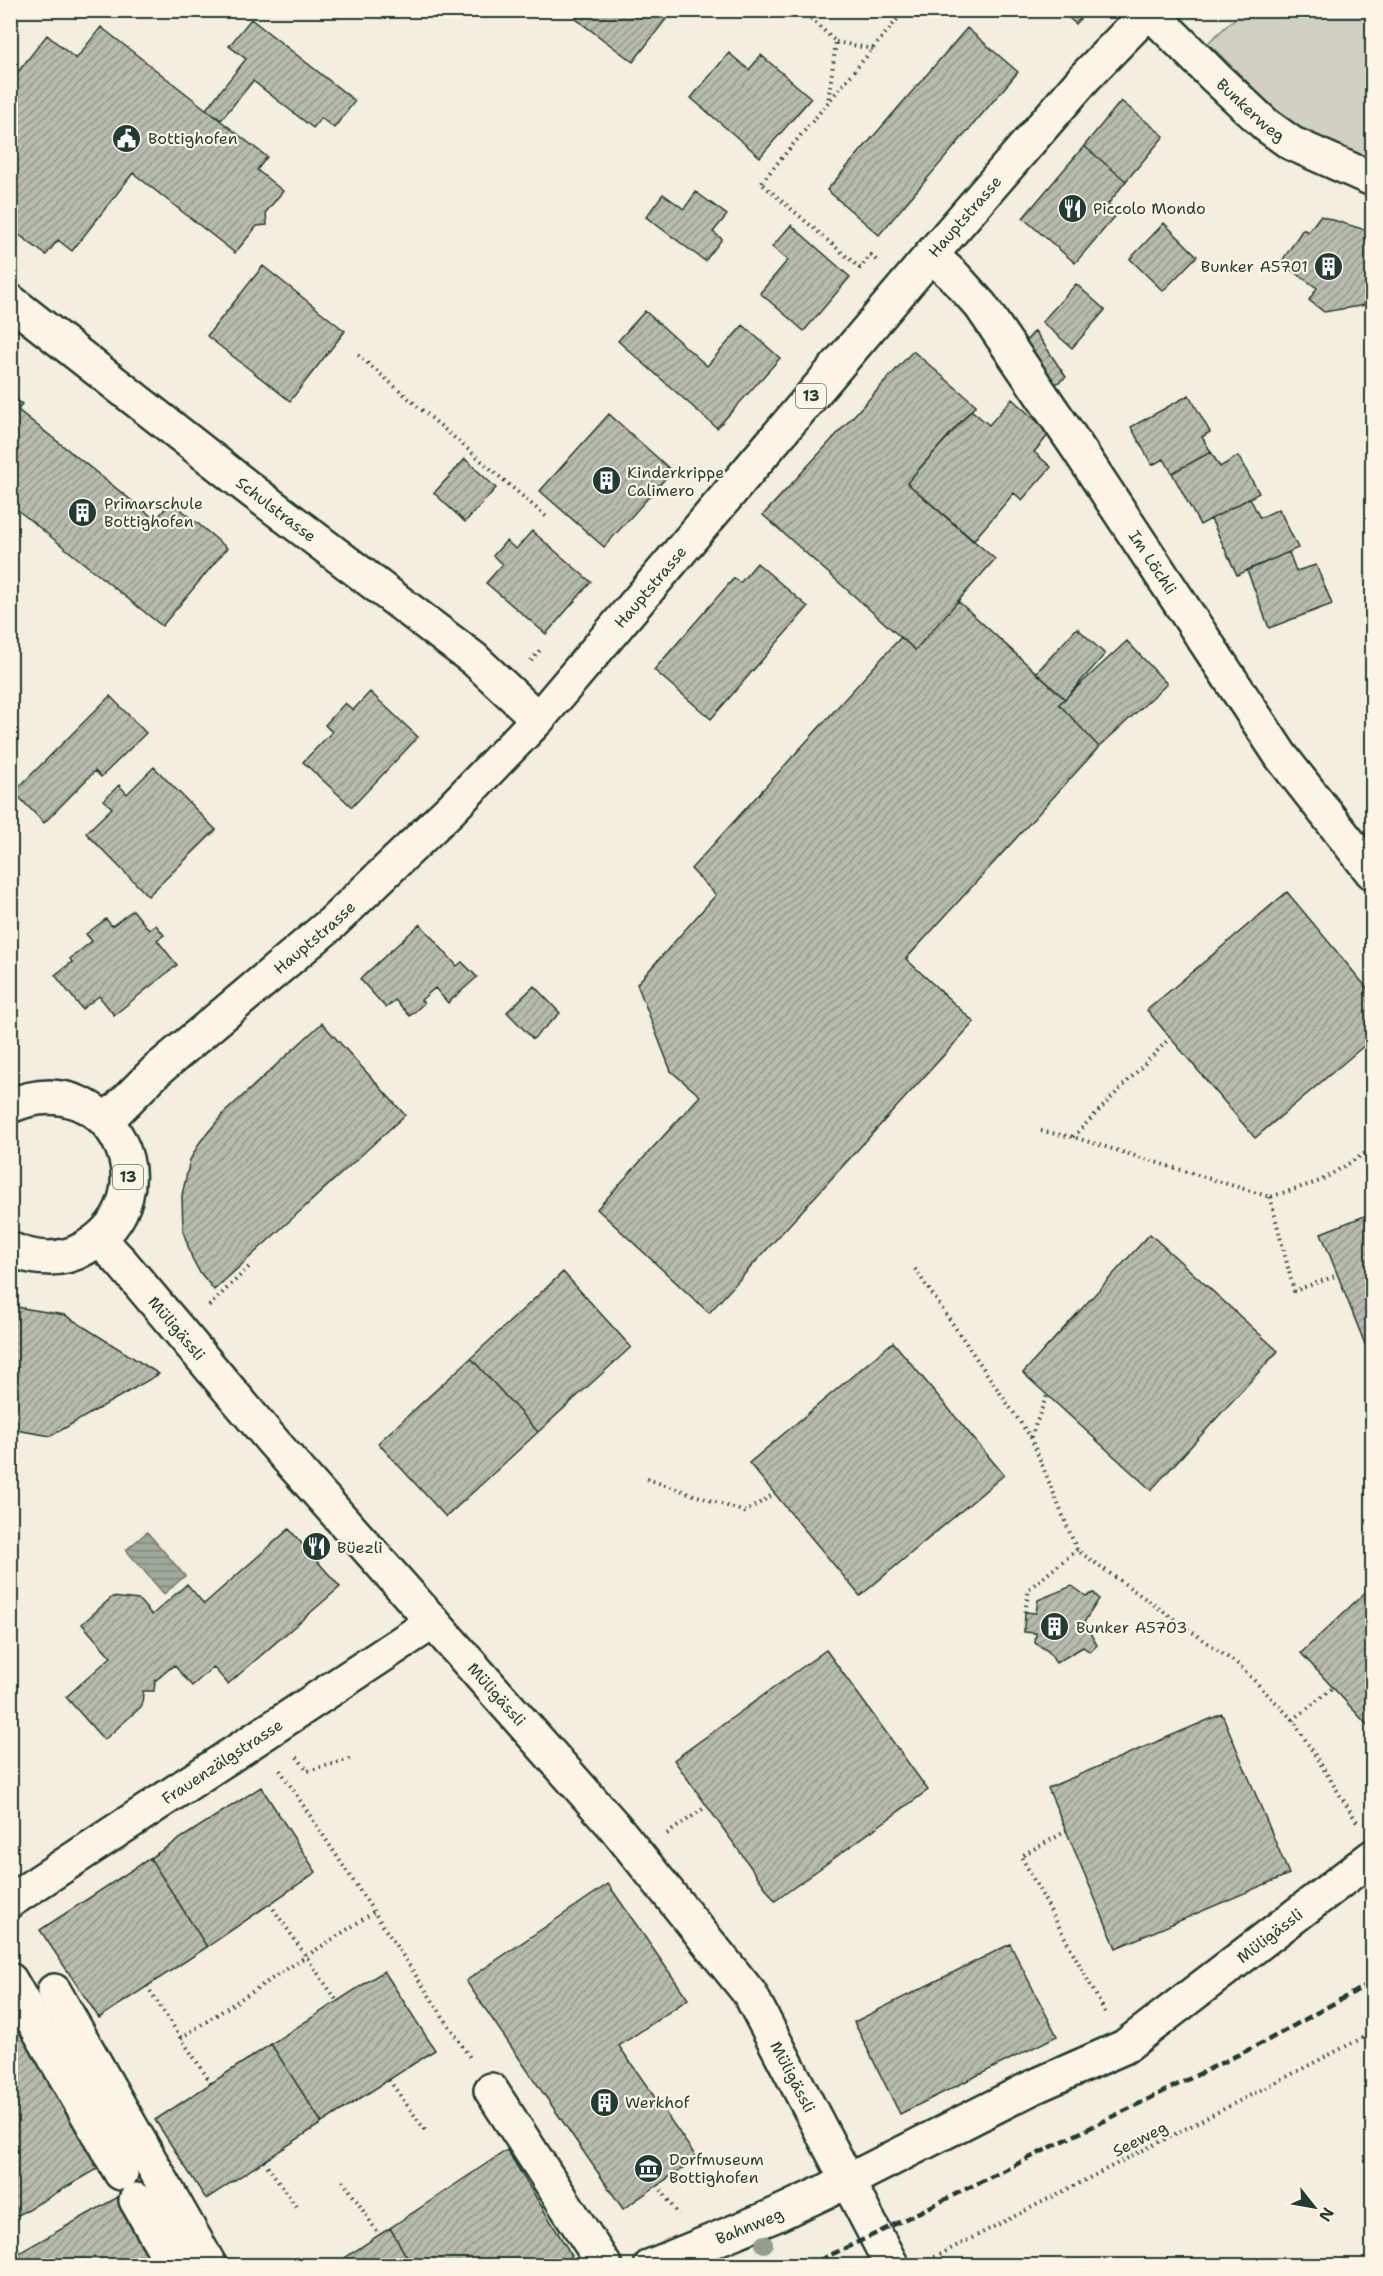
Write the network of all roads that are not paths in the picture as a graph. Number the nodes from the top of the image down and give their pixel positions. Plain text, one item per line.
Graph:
1 (1150, 11) edge
2 (1372, 179) edge
3 (931, 255) junction
4 (10, 301) edge
5 (538, 719) junction
6 (1372, 872) edge
7 (10, 1106) edge
8 (106, 1121) junction
9 (100, 1240) junction
10 (10, 1249) edge
11 (433, 1622) junction
12 (1372, 1857) edge
13 (10, 1901) edge
14 (10, 1980) edge
15 (54, 1991) dead end
16 (491, 2090) road end
17 (121, 2173) dead end
18 (848, 2181) junction
19 (136, 2200) dead end
20 (174, 2265) edge
21 (210, 2265) edge
22 (605, 2265) edge
23 (651, 2265) edge
24 (892, 2265) edge

1 - 2 street, Bunkerweg
1 - 3 street, Hauptstrasse / 13
3 - 5 street, Hauptstrasse / 13
3 - 6 street, Im Löchli
4 - 5 street, Schulstrasse
5 - 8 street, Hauptstrasse / 13
7 - 8 street, 13
8 - 9 street, 13
9 - 10 street, 13
9 - 11 street, Müligässli
11 - 13 street, Frauenzälgstrasse
11 - 18 street, Müligässli
12 - 18 street, Müligässli
14 - 17 street
15 - 21 street
16 - 22 street
18 - 23 street, Bahnweg
18 - 24 street, Müligässli
19 - 20 street

